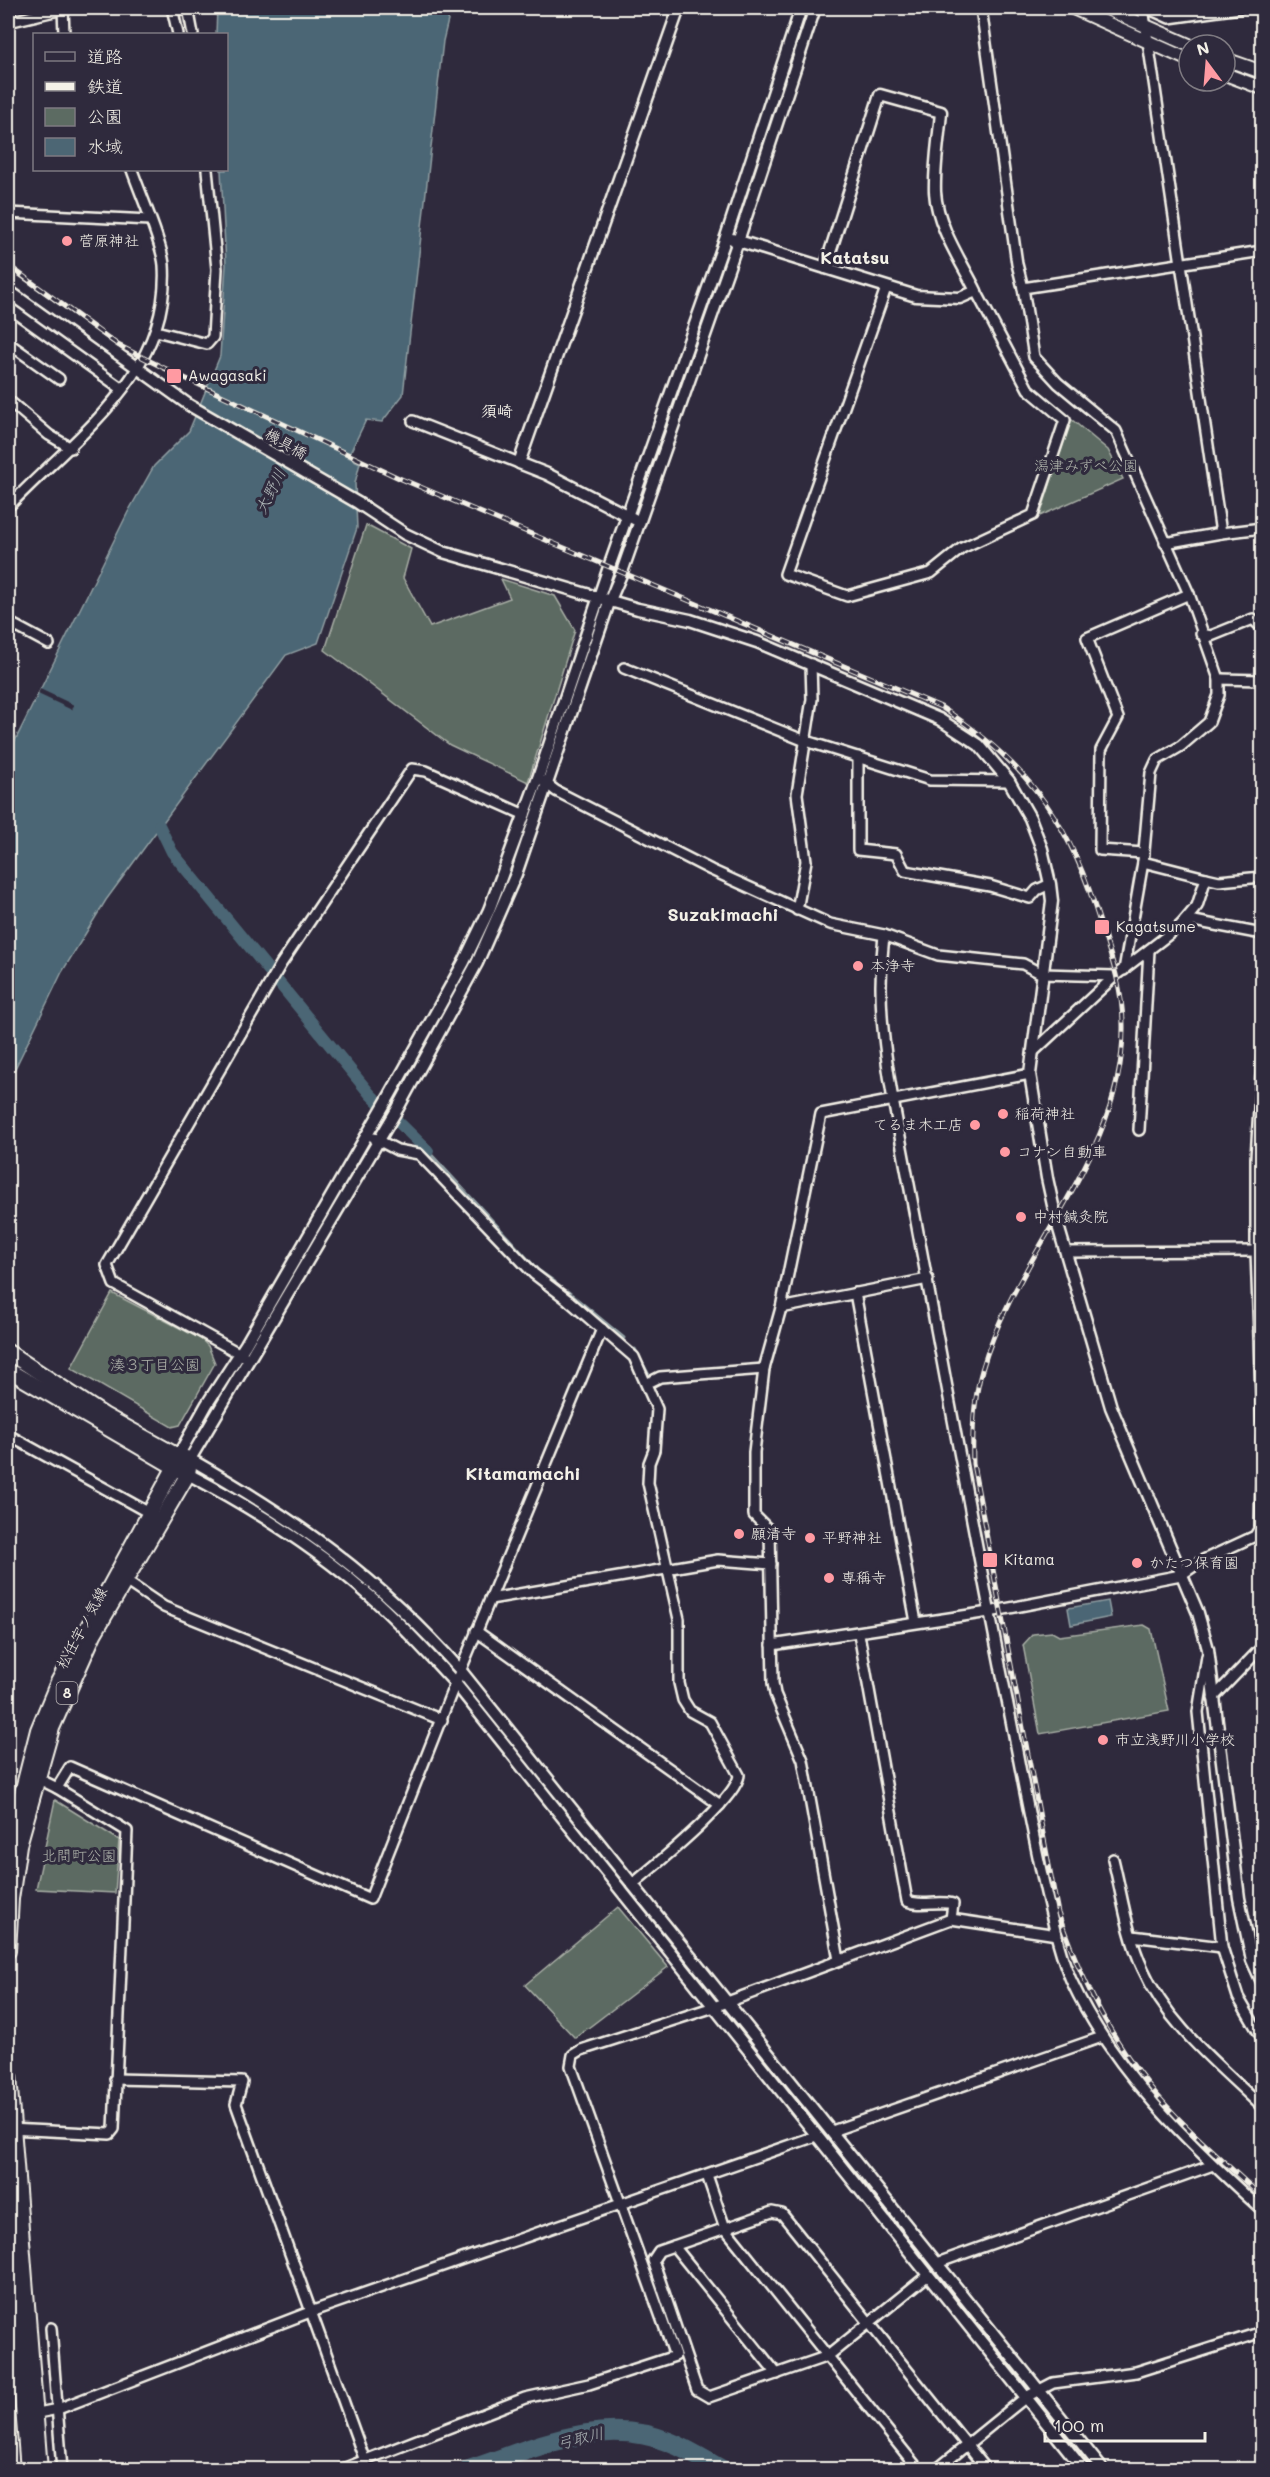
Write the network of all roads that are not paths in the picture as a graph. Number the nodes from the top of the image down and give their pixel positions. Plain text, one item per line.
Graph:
1 (63, 8) edge
2 (172, 8) edge
3 (188, 8) edge
4 (679, 8) edge
5 (801, 8) edge
6 (815, 8) edge
7 (981, 8) edge
8 (1073, 8) edge
9 (1105, 8) edge
10 (1145, 8) edge
11 (1240, 8) edge
12 (8, 22) edge
13 (1144, 25) junction
14 (64, 33) edge
15 (177, 33) edge
16 (192, 33) edge
17 (1177, 40) edge
18 (1146, 41) junction
19 (1177, 55) edge
20 (1237, 63) edge
21 (1263, 72) edge
22 (1237, 78) edge
23 (1263, 88) edge
24 (132, 171) edge
25 (207, 171) edge
26 (8, 213) edge
27 (150, 220) junction
28 (726, 237) junction
29 (738, 241) junction
30 (1263, 251) edge
31 (1180, 264) junction
32 (825, 268) junction
33 (8, 275) edge
34 (886, 288) junction
35 (1023, 288) junction
36 (976, 291) junction
37 (8, 307) edge
38 (156, 331) junction
39 (8, 343) edge
40 (137, 367) junction
41 (59, 379) dead end
42 (122, 389) junction
43 (8, 400) edge
44 (413, 421) dead end
45 (71, 448) junction
46 (519, 463) junction
47 (8, 507) edge
48 (628, 517) junction
49 (640, 521) junction
50 (1263, 528) edge
51 (1221, 533) junction
52 (1165, 543) junction
53 (1189, 594) junction
54 (604, 599) junction
55 (8, 622) edge
56 (1263, 622) edge
57 (1202, 634) junction
58 (49, 644) dead end
59 (812, 664) junction
60 (624, 668) dead end
61 (1219, 679) junction
62 (1263, 680) edge
63 (806, 741) junction
64 (858, 757) junction
65 (543, 781) junction
66 (1009, 781) junction
67 (525, 815) junction
68 (1144, 858) junction
69 (1263, 877) edge
70 (1206, 878) junction
71 (1050, 884) junction
72 (797, 909) junction
73 (1181, 925) junction
74 (1263, 934) edge
75 (884, 935) junction
76 (1149, 950) junction
77 (1120, 973) junction
78 (1042, 974) junction
79 (1033, 1052) junction
80 (1263, 1058) edge
81 (1030, 1074) junction
82 (893, 1100) junction
83 (1139, 1130) dead end
84 (368, 1134) junction
85 (379, 1140) junction
86 (1256, 1251) junction
87 (1066, 1252) junction
88 (928, 1279) junction
89 (855, 1293) junction
90 (781, 1308) junction
91 (602, 1329) junction
92 (8, 1352) edge
93 (240, 1354) junction
94 (252, 1360) junction
95 (764, 1369) junction
96 (11, 1372) edge
97 (648, 1383) junction
98 (1263, 1423) edge
99 (8, 1435) edge
100 (1263, 1437) edge
101 (181, 1461) junction
102 (188, 1474) junction
103 (154, 1516) junction
104 (771, 1564) junction
105 (669, 1567) junction
106 (1180, 1575) junction
107 (121, 1578) junction
108 (490, 1599) junction
109 (989, 1612) junction
110 (916, 1622) junction
111 (476, 1631) junction
112 (859, 1634) junction
113 (772, 1645) junction
114 (1263, 1647) edge
115 (1208, 1649) junction
116 (461, 1671) junction
117 (456, 1684) junction
118 (1214, 1698) junction
119 (442, 1720) junction
120 (31, 1775) junction
121 (57, 1788) junction
122 (720, 1805) junction
123 (11, 1845) edge
124 (1113, 1858) dead end
125 (633, 1884) junction
126 (951, 1919) junction
127 (1056, 1935) junction
128 (1132, 1936) junction
129 (1221, 1947) junction
130 (8, 1951) edge
131 (839, 1960) junction
132 (1263, 1982) edge
133 (728, 2002) junction
134 (714, 2007) junction
135 (1102, 2037) junction
136 (1263, 2038) edge
137 (8, 2063) edge
138 (115, 2079) junction
139 (1263, 2107) edge
140 (10, 2129) edge
141 (832, 2132) junction
142 (816, 2136) junction
143 (1214, 2165) junction
144 (707, 2175) junction
145 (623, 2205) junction
146 (1263, 2210) edge
147 (8, 2222) edge
148 (725, 2228) junction
149 (674, 2246) junction
150 (937, 2263) junction
151 (927, 2276) junction
152 (15, 2284) edge
153 (310, 2312) junction
154 (871, 2322) junction
155 (51, 2328) dead end
156 (1263, 2332) edge
157 (828, 2356) junction
158 (777, 2374) junction
159 (1039, 2390) junction
160 (1026, 2397) junction
161 (58, 2409) junction
162 (30, 2414) junction
163 (967, 2444) junction
164 (365, 2461) junction
165 (28, 2469) edge
166 (40, 2469) edge
167 (62, 2469) edge
168 (340, 2469) edge
169 (919, 2469) edge
170 (936, 2469) edge
171 (987, 2469) edge
172 (1084, 2469) edge
173 (1103, 2469) edge

1 - 12 street
1 - 14 street
2 - 15 street
3 - 16 street
4 - 46 street
5 - 28 street
6 - 29 street
7 - 35 street
8 - 18 main road
9 - 13 main road
10 - 11 street
10 - 13 street
13 - 17 main road
13 - 18 street
18 - 19 main road
18 - 31 street
20 - 21 main road
22 - 23 main road
24 - 27 street
25 - 38 street
26 - 27 street
27 - 38 street
28 - 29 street
28 - 48 street
29 - 32 street
29 - 49 street
30 - 31 street
31 - 35 street
31 - 51 street
32 - 34 street
32 - 36 street
33 - 40 street, 機具橋
34 - 36 street
34 - 36 street
35 - 52 street
37 - 42 street
38 - 40 street
39 - 41 street
40 - 42 street
40 - 54 street, 機具橋
42 - 45 street
43 - 45 street
44 - 46 street
45 - 47 street
46 - 48 street
48 - 49 street
48 - 54 street
49 - 54 street
50 - 51 street
51 - 52 street
52 - 53 street
53 - 57 street
53 - 68 street
54 - 59 street, 機具橋
54 - 65 street
55 - 58 street
56 - 57 street
57 - 61 street
59 - 63 street
59 - 66 street, 機具橋
60 - 63 street
61 - 62 street
61 - 68 street
63 - 64 street
63 - 72 street
64 - 66 street
64 - 71 street
65 - 67 street
65 - 72 street
65 - 85 street
66 - 71 street, 機具橋
67 - 84 street
67 - 93 street
68 - 70 street
68 - 77 street
69 - 70 street
70 - 73 street
71 - 78 street, 機具橋
72 - 75 street
73 - 74 street
73 - 76 street
75 - 78 street
75 - 82 street
76 - 77 street
76 - 83 street
77 - 78 street
77 - 79 street
78 - 79 street, 機具橋
79 - 81 street, 機具橋
80 - 86 street
81 - 82 street
81 - 87 street, 機具橋
82 - 88 street
82 - 90 street
84 - 85 street
84 - 93 street
85 - 91 street
85 - 94 street
86 - 87 street
86 - 98 street
87 - 106 street, 機具橋
88 - 89 street
88 - 109 street
89 - 90 street
89 - 110 street
90 - 95 street
91 - 97 street
91 - 108 street
92 - 101 main road
93 - 94 street
93 - 101 street
94 - 101 street
95 - 97 street
95 - 104 street
96 - 101 main road
97 - 105 street
99 - 103 street
100 - 106 street
101 - 102 main road
101 - 103 main road, 松任宇ノ気線 / 8
101 - 116 street
102 - 103 main road, 松任宇ノ気線 / 8
102 - 117 street
103 - 107 main road, 松任宇ノ気線 / 8
104 - 105 street
104 - 113 street
105 - 108 street
105 - 122 street
106 - 109 street
106 - 115 street, 機具橋
107 - 119 street
107 - 120 main road, 松任宇ノ気線 / 8
108 - 111 street
109 - 110 street
109 - 127 street
110 - 112 street
111 - 116 street
111 - 122 street
112 - 113 street
112 - 126 street
113 - 131 street
114 - 118 street
115 - 118 street, 機具橋
115 - 129 street
116 - 117 street
116 - 125 street
117 - 119 street
117 - 134 street
118 - 132 street, 機具橋
119 - 121 street
120 - 121 street
120 - 123 main road, 松任宇ノ気線 / 8
121 - 138 street
122 - 125 street
123 - 130 main road, 松任宇ノ気線 / 8
124 - 128 street
125 - 133 street
126 - 127 street
126 - 131 street
127 - 135 street
128 - 129 street
128 - 139 street
129 - 136 street
131 - 133 street
133 - 134 street
133 - 141 street
134 - 142 street
134 - 145 street
135 - 141 street
135 - 143 street
137 - 140 main road
138 - 140 street
138 - 153 street
140 - 152 main road
141 - 150 street
142 - 144 street
142 - 151 street
143 - 146 street
143 - 150 street
144 - 145 street
144 - 148 street
145 - 153 street
145 - 164 street
147 - 152 main road
148 - 149 street
148 - 154 street
148 - 157 street
149 - 158 street
149 - 158 street
150 - 159 street
151 - 154 street
151 - 160 street
152 - 162 main road
153 - 161 street
153 - 164 street
154 - 157 street
154 - 163 street
155 - 161 street
156 - 159 street
157 - 158 street
157 - 169 street
159 - 160 street
159 - 173 street
160 - 163 street
160 - 172 street
161 - 162 street
161 - 167 street
162 - 165 main road
162 - 166 main road
163 - 170 street
163 - 171 street
164 - 168 street

